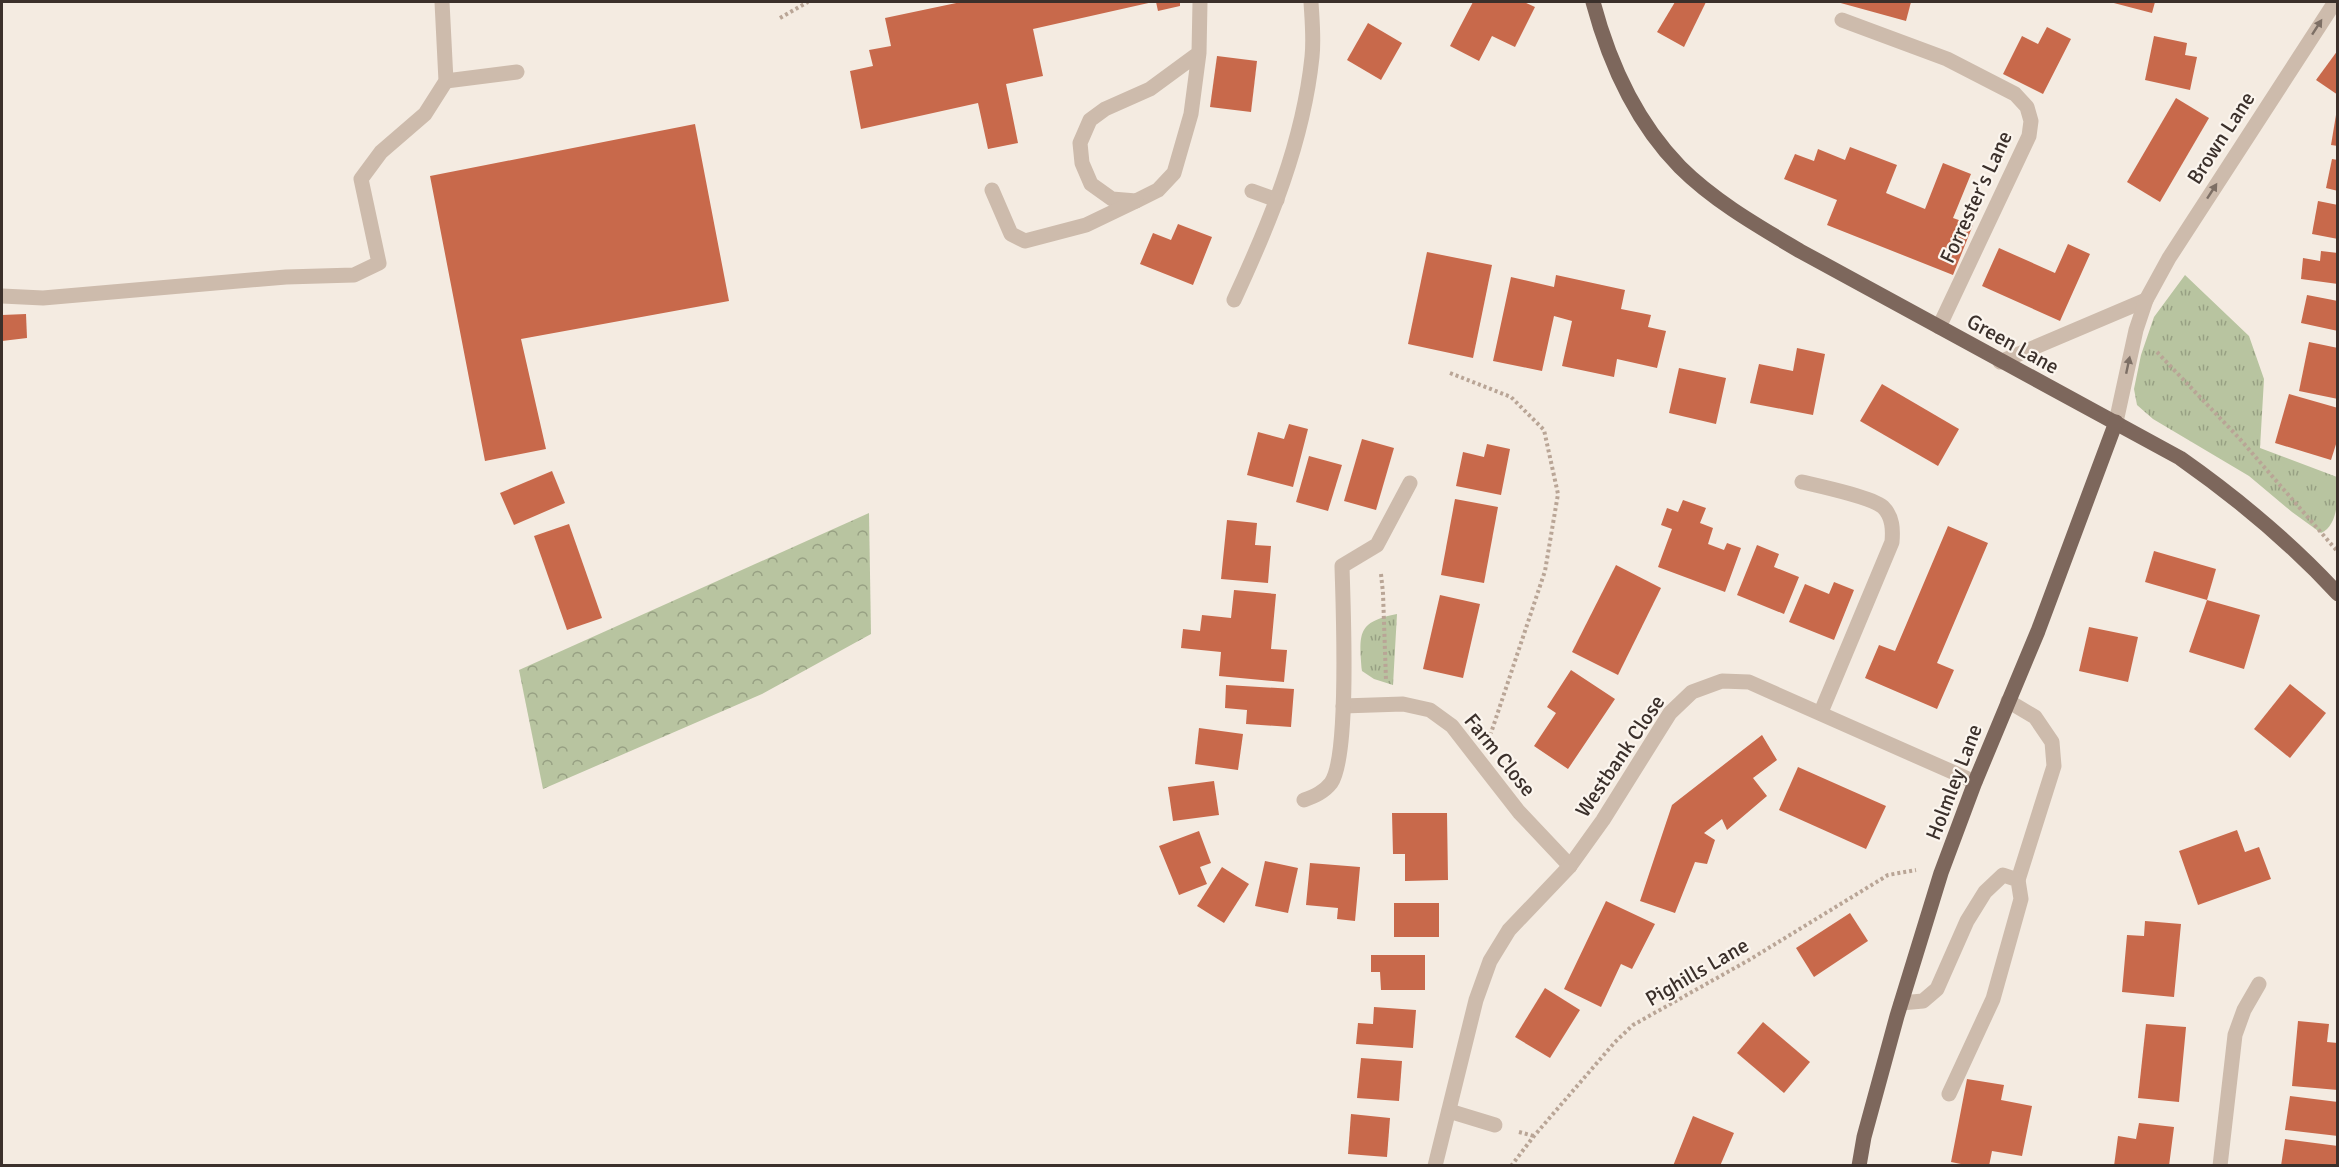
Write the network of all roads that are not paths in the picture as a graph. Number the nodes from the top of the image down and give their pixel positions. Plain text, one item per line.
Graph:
1 (442, 2) edge
2 (1200, 2) edge
3 (1311, 2) edge
4 (1593, 2) edge
5 (2335, 2) edge
6 (1842, 20) dead end
7 (1199, 53) junction
8 (517, 72) dead end
9 (446, 81) junction
10 (992, 190) dead end
11 (1252, 191) dead end
12 (1277, 200) junction
13 (1136, 201) junction
14 (2, 296) edge
15 (1234, 300) dead end
16 (2146, 300) junction
17 (1939, 327) junction
18 (2000, 362) junction
19 (2116, 422) junction
20 (1802, 482) dead end
21 (1410, 483) dead end
22 (2336, 588) edge
23 (2008, 701) junction
24 (1343, 706) junction
25 (1821, 712) junction
26 (1975, 782) junction
27 (1304, 800) dead end
28 (1570, 866) junction
29 (2018, 880) junction
30 (2259, 984) dead end
31 (1901, 1003) junction
32 (1949, 1094) dead end
33 (1449, 1111) junction
34 (1495, 1125) dead end
35 (1435, 1166) edge
36 (1859, 1166) edge
37 (2220, 1166) edge

1 - 9 street
2 - 7 street
3 - 12 street
4 - 17 main road, Green Lane
16 -> 5 street, Brown Lane
6 - 17 street, Forrester's Lane
7 - 13 street
7 - 13 street
8 - 9 street
9 - 14 street
10 - 13 street
11 - 12 street
12 - 15 street
16 - 18 street
19 -> 16 street, Brown Lane
17 - 18 main road, Green Lane
18 - 19 main road, Green Lane
19 - 22 main road, Green Lane
19 - 23 main road, Holmley Lane
20 - 25 street
21 - 24 street
23 - 26 main road, Holmley Lane
23 - 29 street
24 - 27 street
24 - 28 street, Farm Close
25 - 26 street, Westbank Close
25 - 28 street, Westbank Close
26 - 31 main road, Holmley Lane
28 - 33 street, Westbank Close
29 - 31 street
29 - 32 street
30 - 37 street
31 - 36 main road, Holmley Lane
33 - 34 street
33 - 35 street, Westbank Close

